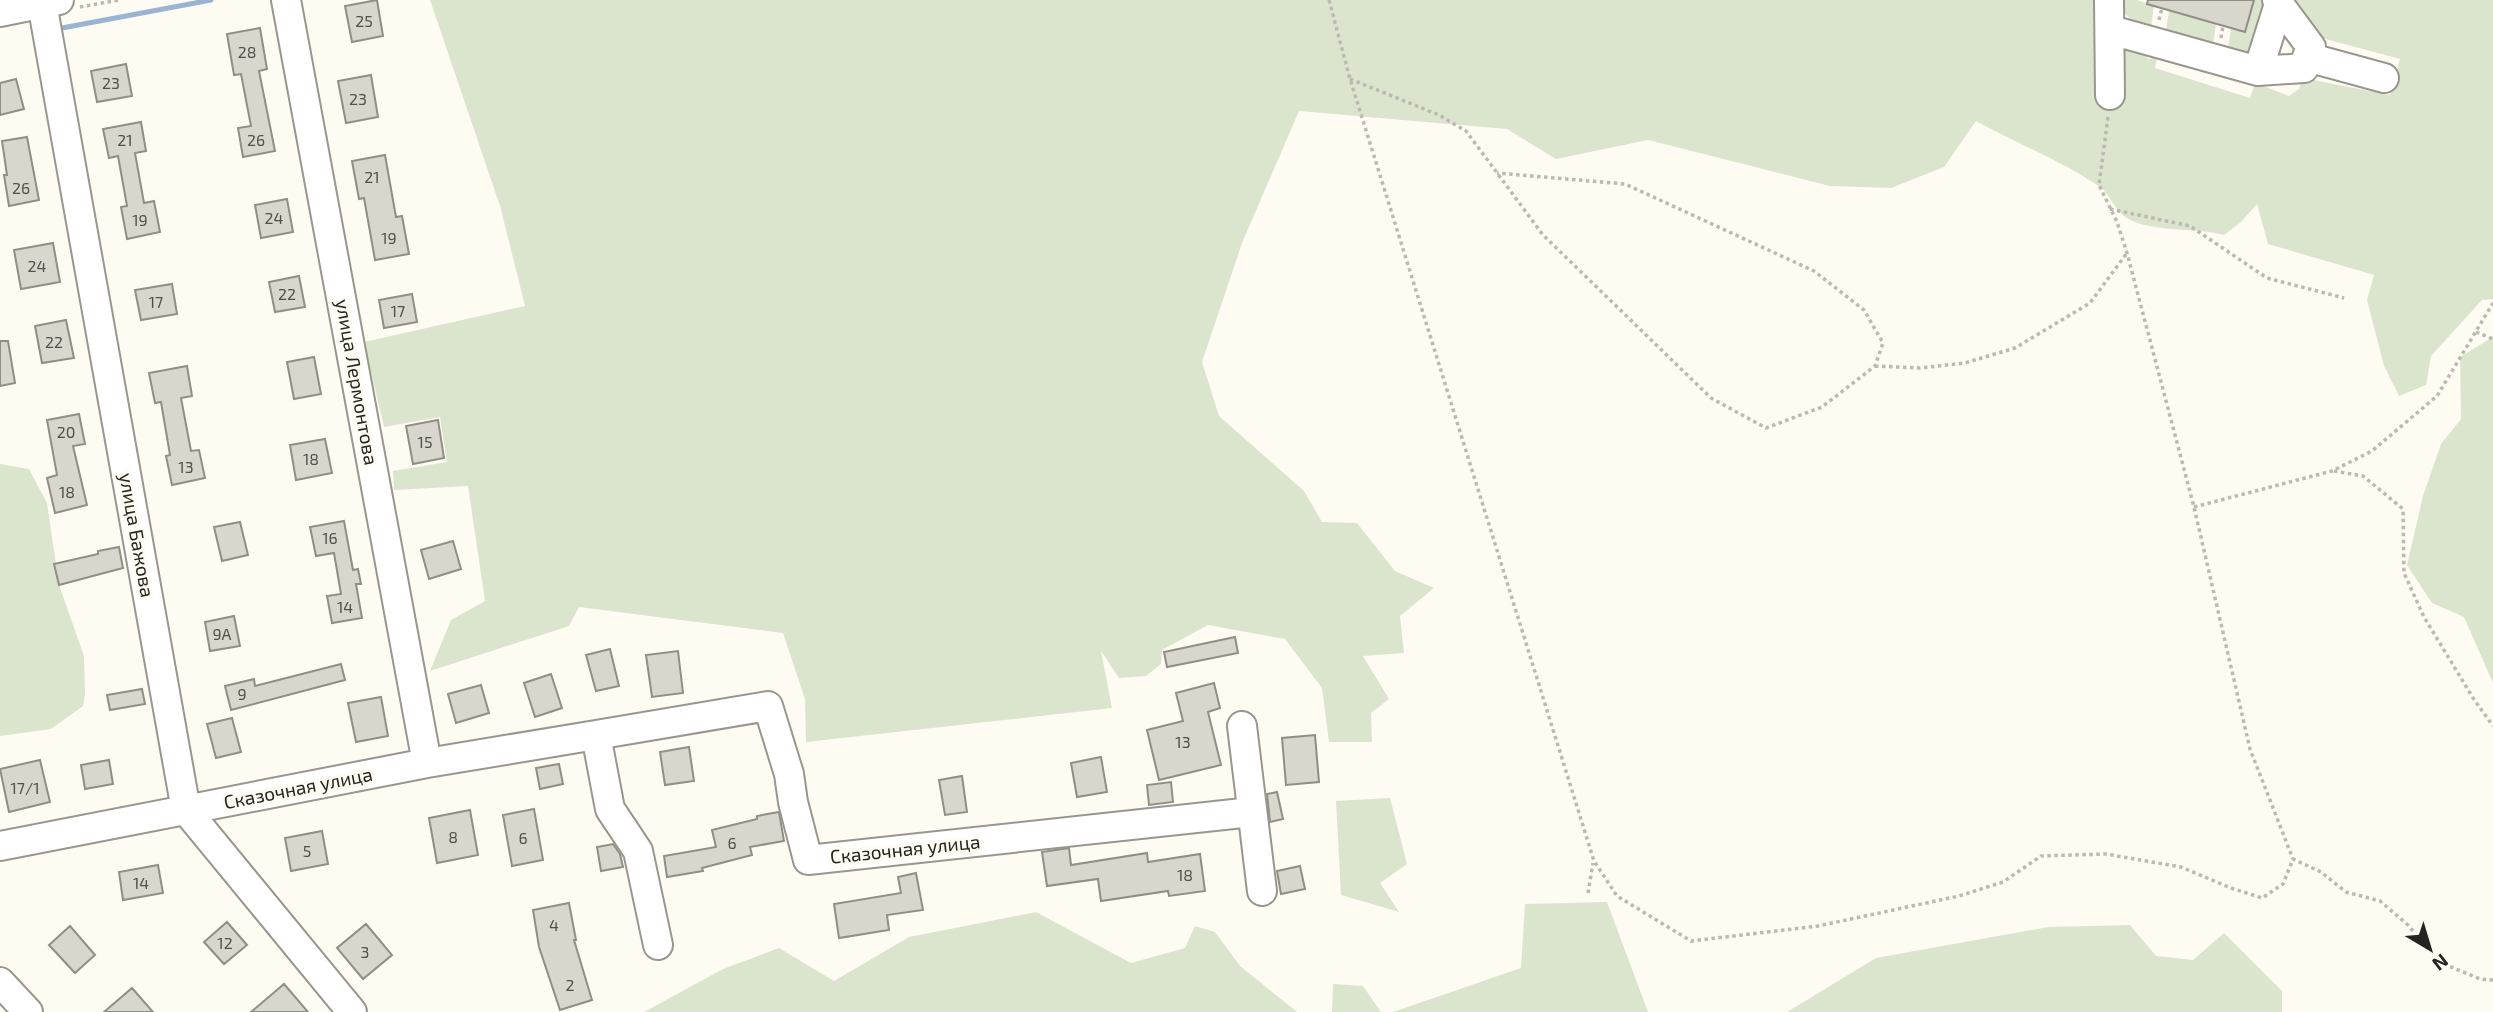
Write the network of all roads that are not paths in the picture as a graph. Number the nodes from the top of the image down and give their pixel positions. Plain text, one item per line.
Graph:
1 (286, 0) edge
2 (2109, 0) edge
3 (2278, 2) edge
4 (57, 4) edge
5 (0, 12) edge
6 (2111, 30) junction
7 (2307, 57) junction
8 (2258, 71) junction
9 (2384, 78) dead end
10 (2110, 95) road end
11 (1242, 726) dead end
12 (596, 735) junction
13 (427, 763) junction
14 (186, 810) junction
15 (1252, 811) junction
16 (0, 846) edge
17 (1262, 891) dead end
18 (658, 945) dead end
19 (0, 982) edge
20 (28, 1012) edge
21 (352, 1012) edge

1 - 13 street, улица Лермонтова
2 - 6 street
3 - 7 street
3 - 8 street
4 - 5 street
4 - 14 street, улица Бажова
6 - 8 street
6 - 10 street
7 - 8 street
7 - 9 street
11 - 15 street
12 - 13 street, Сказочная улица
12 - 15 street, Сказочная улица
12 - 18 street
13 - 14 street, Сказочная улица
14 - 16 street, Сказочная улица
14 - 21 street, улица Бажова
15 - 17 street
19 - 20 street

